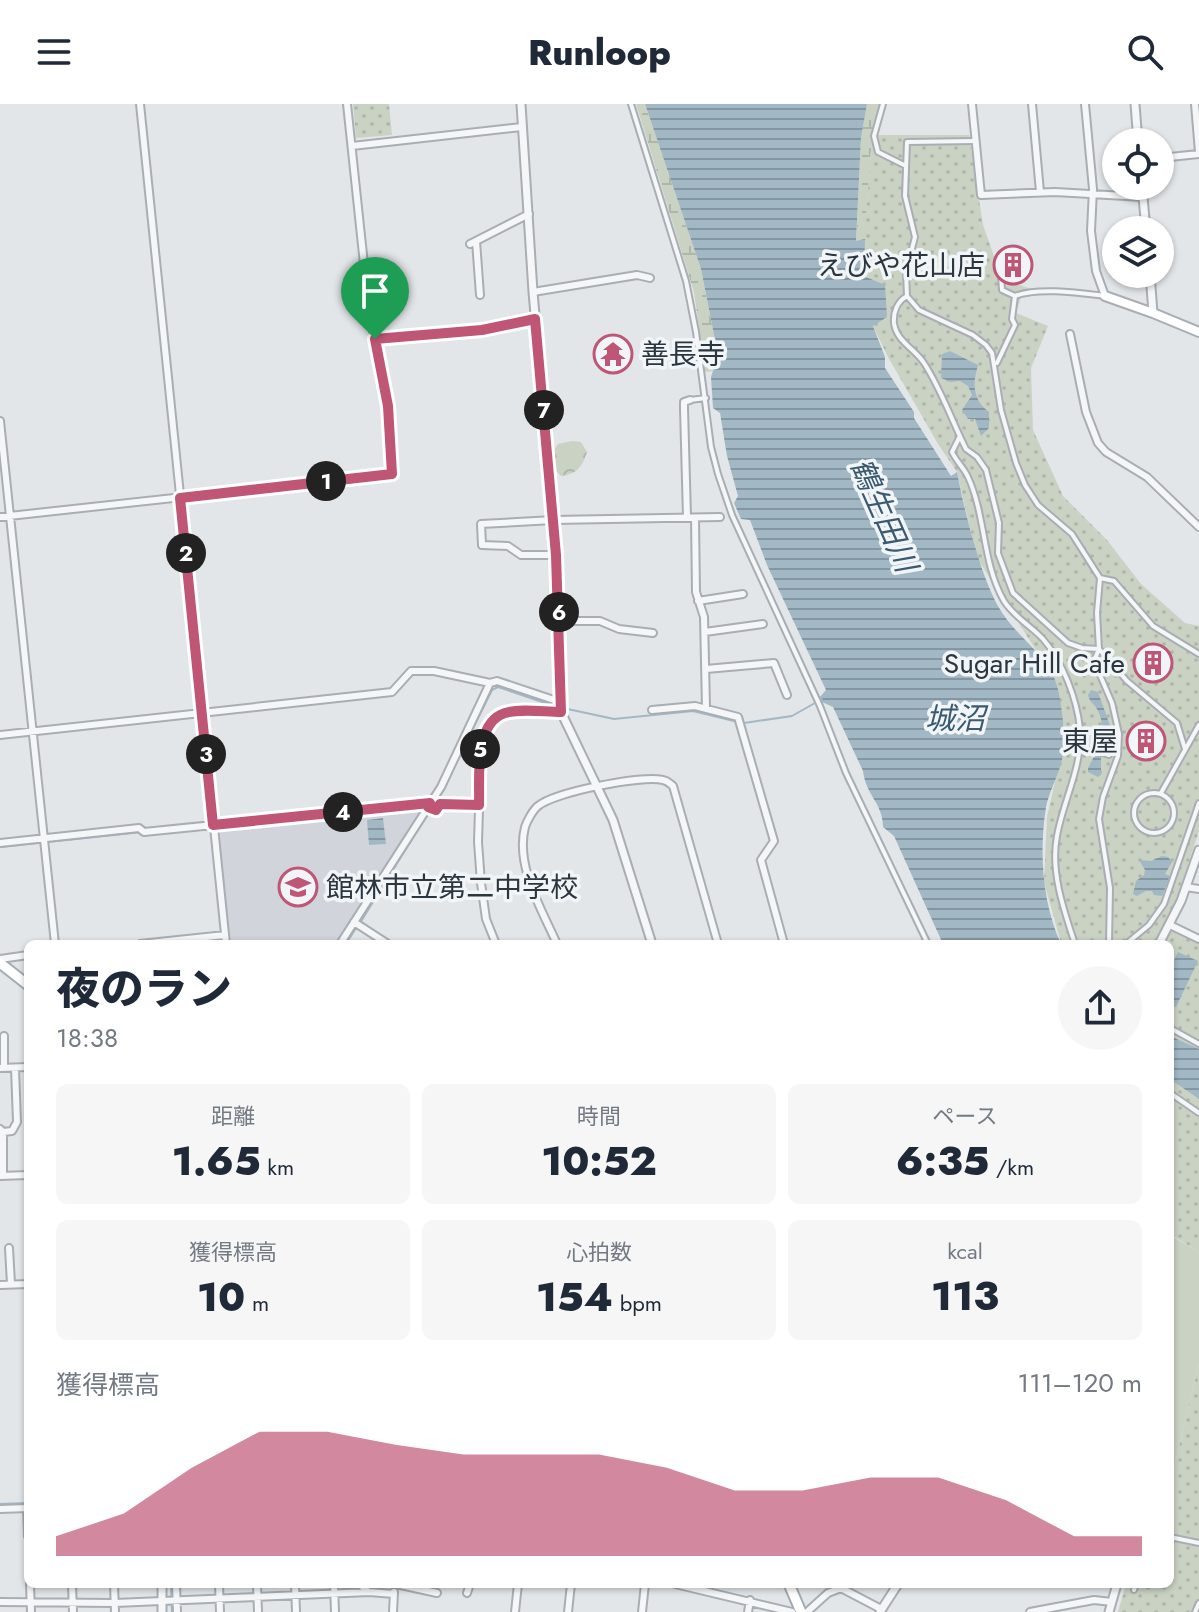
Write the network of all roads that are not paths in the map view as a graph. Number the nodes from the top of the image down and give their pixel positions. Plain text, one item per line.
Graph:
1 (140, 104) edge
2 (347, 104) edge
3 (521, 104) edge
4 (631, 104) edge
5 (883, 104) edge
6 (972, 104) edge
7 (1032, 104) edge
8 (1085, 104) edge
9 (1135, 104) edge
10 (1195, 104) edge
11 (1197, 114) edge
12 (522, 127) junction
13 (1137, 128) edge
14 (975, 141) junction
15 (352, 146) junction
16 (1199, 153) edge
17 (1174, 156) edge
18 (906, 166) junction
19 (1040, 192) junction
20 (1093, 196) junction
21 (1102, 196) edge
22 (529, 214) junction
23 (1001, 275) dead end
24 (650, 278) dead end
25 (1151, 288) edge
26 (533, 292) junction
27 (480, 295) dead end
28 (907, 296) junction
29 (1015, 296) junction
30 (1105, 296) junction
31 (1153, 313) junction
32 (535, 319) junction
33 (1199, 332) edge
34 (1070, 334) dead end
35 (375, 339) junction
36 (996, 366) junction
37 (935, 367) dead end
38 (928, 372) junction
39 (706, 398) junction
40 (690, 400) joint
41 (0, 421) edge
42 (960, 437) junction
43 (180, 498) junction
44 (732, 515) junction
45 (10, 516) junction
46 (0, 517) edge
47 (691, 517) junction
48 (720, 517) joint
49 (554, 520) junction
50 (1199, 527) edge
51 (556, 555) junction
52 (1100, 578) junction
53 (743, 594) dead end
54 (698, 601) junction
55 (560, 621) junction
56 (763, 624) dead end
57 (705, 632) junction
58 (653, 633) dead end
59 (1099, 649) junction
60 (1199, 654) edge
61 (706, 669) junction
62 (490, 683) junction
63 (787, 695) dead end
64 (560, 702) junction
65 (706, 708) junction
66 (652, 710) dead end
67 (561, 712) junction
68 (201, 713) junction
69 (1199, 725) edge
70 (32, 731) junction
71 (0, 735) edge
72 (1091, 749) dead end
73 (1185, 749) junction
74 (1109, 755) dead end
75 (596, 785) junction
76 (1160, 793) junction
77 (1199, 803) edge
78 (429, 805) junction
79 (479, 805) junction
80 (213, 825) junction
81 (44, 838) junction
82 (0, 843) edge
83 (1199, 850) edge
84 (1186, 887) junction
85 (1199, 889) edge
86 (354, 922) junction
87 (1170, 925) junction
88 (225, 935) junction
89 (1199, 939) edge
90 (55, 940) edge
91 (178, 940) edge
92 (226, 940) edge
93 (343, 940) edge
94 (382, 940) edge
95 (494, 940) edge
96 (555, 940) edge
97 (651, 940) edge
98 (717, 940) edge
99 (783, 940) edge
100 (926, 940) edge
101 (1074, 940) edge
102 (1109, 940) edge
103 (1131, 940) edge
104 (1161, 940) edge
105 (24, 956) edge
106 (0, 961) edge
107 (24, 982) edge
108 (1174, 1030) edge
109 (4, 1036) dead end
110 (1199, 1044) edge
111 (24, 1067) edge
112 (2, 1068) edge
113 (15, 1068) junction
114 (1174, 1096) edge
115 (1199, 1113) edge
116 (2, 1130) edge
117 (24, 1175) edge
118 (2, 1176) edge
119 (9, 1248) dead end
120 (11, 1284) junction
121 (24, 1284) edge
122 (0, 1285) edge
123 (24, 1508) edge
124 (0, 1509) edge
125 (1174, 1538) edge
126 (1199, 1543) edge
127 (72, 1588) edge
128 (114, 1588) edge
129 (162, 1588) edge
130 (176, 1588) edge
131 (219, 1588) edge
132 (257, 1588) edge
133 (295, 1588) edge
134 (334, 1588) edge
135 (364, 1588) edge
136 (395, 1588) edge
137 (414, 1588) edge
138 (469, 1588) edge
139 (518, 1588) edge
140 (571, 1588) edge
141 (645, 1588) edge
142 (706, 1588) edge
143 (791, 1588) edge
144 (895, 1588) edge
145 (1116, 1588) edge
146 (834, 1589) joint
147 (369, 1592) junction
148 (437, 1593) dead end
149 (467, 1593) dead end
150 (334, 1594) junction
151 (394, 1594) junction
152 (296, 1596) junction
153 (258, 1597) junction
154 (219, 1599) junction
155 (750, 1600) junction
156 (162, 1601) junction
157 (177, 1601) junction
158 (0, 1602) edge
159 (1112, 1602) junction
160 (73, 1603) junction
161 (115, 1603) junction
162 (1199, 1603) edge
163 (30, 1608) edge
164 (881, 1611) edge
165 (73, 1612) edge
166 (115, 1612) edge
167 (162, 1612) edge
168 (177, 1612) edge
169 (220, 1612) edge
170 (258, 1612) edge
171 (296, 1612) edge
172 (335, 1612) edge
173 (393, 1612) edge
174 (515, 1612) edge
175 (568, 1612) edge
176 (642, 1612) edge
177 (748, 1612) edge
178 (792, 1612) edge
179 (804, 1612) edge
180 (1030, 1612) edge
181 (1109, 1612) edge
182 (1195, 1612) edge

1 - 43 street
2 - 15 street
3 - 12 street
4 - 39 street
5 - 18 street
6 - 14 street
7 - 19 street
8 - 20 street
9 - 13 street
10 - 11 street
11 - 16 street
12 - 15 street
12 - 22 street
14 - 18 street
14 - 19 street
15 - 35 street
16 - 17 street
18 - 28 street
19 - 20 street
20 - 21 street
20 - 30 street
22 - 26 street
22 - 27 street
23 - 29 street
24 - 26 street
25 - 31 street
26 - 32 street
28 - 36 street
28 - 38 street
29 - 30 street
29 - 36 street
30 - 31 main road
31 - 33 main road
32 - 35 street
32 - 49 street
34 - 50 street
35 - 43 street
36 - 52 street
37 - 38 street
38 - 42 street
39 - 40 street
39 - 44 street
40 - 47 street
41 - 45 street
42 - 59 street
42 - 101 street
43 - 45 street
43 - 68 street
44 - 48 street
44 - 100 street
45 - 46 street
45 - 70 street
47 - 48 street
47 - 49 street
47 - 54 street
49 - 51 street
49 - 51 street
51 - 55 street
52 - 59 street
52 - 60 street
53 - 54 street
54 - 57 street
55 - 58 street
55 - 64 street
56 - 57 street
57 - 61 street
59 - 73 street
59 - 102 street
61 - 63 street
61 - 65 street
62 - 64 street
62 - 68 street
62 - 78 street
64 - 67 street
65 - 66 street
65 - 99 street
67 - 75 street
67 - 79 street
68 - 70 street
68 - 80 street
69 - 73 street
70 - 71 street
70 - 81 street
72 - 74 street
73 - 76 street
75 - 96 street
75 - 97 street
75 - 98 street
76 - 76 street
77 - 103 street
78 - 79 street
78 - 80 street
78 - 86 street
79 - 95 street
80 - 81 street
80 - 88 street
81 - 82 street
81 - 90 street
83 - 84 street
84 - 85 street
84 - 87 street
86 - 93 street
86 - 94 street
87 - 89 street
87 - 104 street
88 - 91 street
88 - 92 street
105 - 106 street
106 - 107 main road
108 - 110 street
109 - 112 street
111 - 113 street
112 - 113 street
113 - 116 street
114 - 115 street
116 - 118 street
117 - 118 street
119 - 120 street
120 - 121 street
120 - 122 street
123 - 124 street
125 - 126 street
127 - 160 street
128 - 161 street
129 - 156 street
130 - 157 street
131 - 154 street
132 - 153 street
133 - 152 street
134 - 150 street
135 - 147 street
136 - 151 street
137 - 148 street
138 - 149 street
139 - 174 street
140 - 175 street
141 - 176 street
142 - 155 street
143 - 179 main road
144 - 164 street
145 - 159 street
146 - 164 street
146 - 179 street
147 - 150 street
147 - 151 street
150 - 152 street
150 - 172 street
151 - 173 street
152 - 153 street
152 - 171 street
153 - 154 street
153 - 170 street
154 - 157 street
154 - 169 street
155 - 177 street
155 - 178 street
156 - 157 street
156 - 161 street
156 - 167 street
157 - 168 street
158 - 163 street
159 - 180 street
159 - 181 street
160 - 161 street
160 - 163 street
160 - 165 street
161 - 166 street
162 - 182 street

